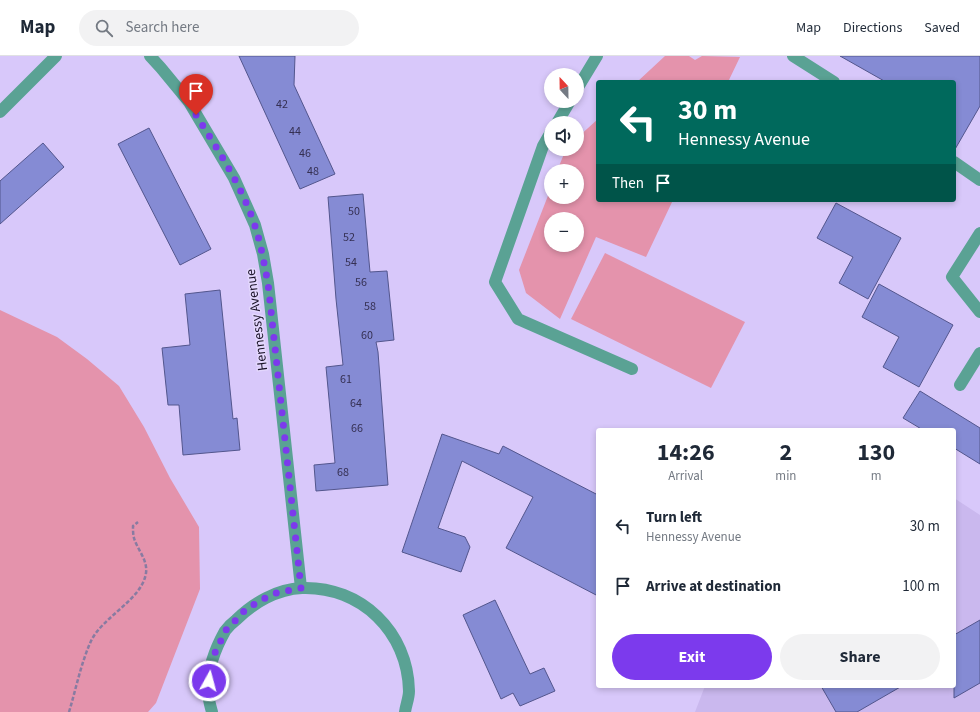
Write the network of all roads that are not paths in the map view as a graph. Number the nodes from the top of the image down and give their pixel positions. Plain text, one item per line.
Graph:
1 (56, 56) edge
2 (150, 56) edge
3 (597, 56) edge
4 (793, 56) edge
5 (584, 77) edge
6 (831, 80) edge
7 (0, 112) edge
8 (544, 144) edge
9 (956, 163) edge
10 (980, 180) edge
11 (980, 233) edge
12 (980, 312) edge
13 (980, 353) edge
14 (632, 369) dead end
15 (960, 385) dead end
16 (301, 588) junction
17 (212, 712) edge
18 (405, 712) edge

1 - 7 street
2 - 16 street, Hennessy Avenue
3 - 5 street
4 - 6 street
8 - 14 street
9 - 10 street
11 - 12 street
13 - 15 street
16 - 17 street
16 - 18 street

